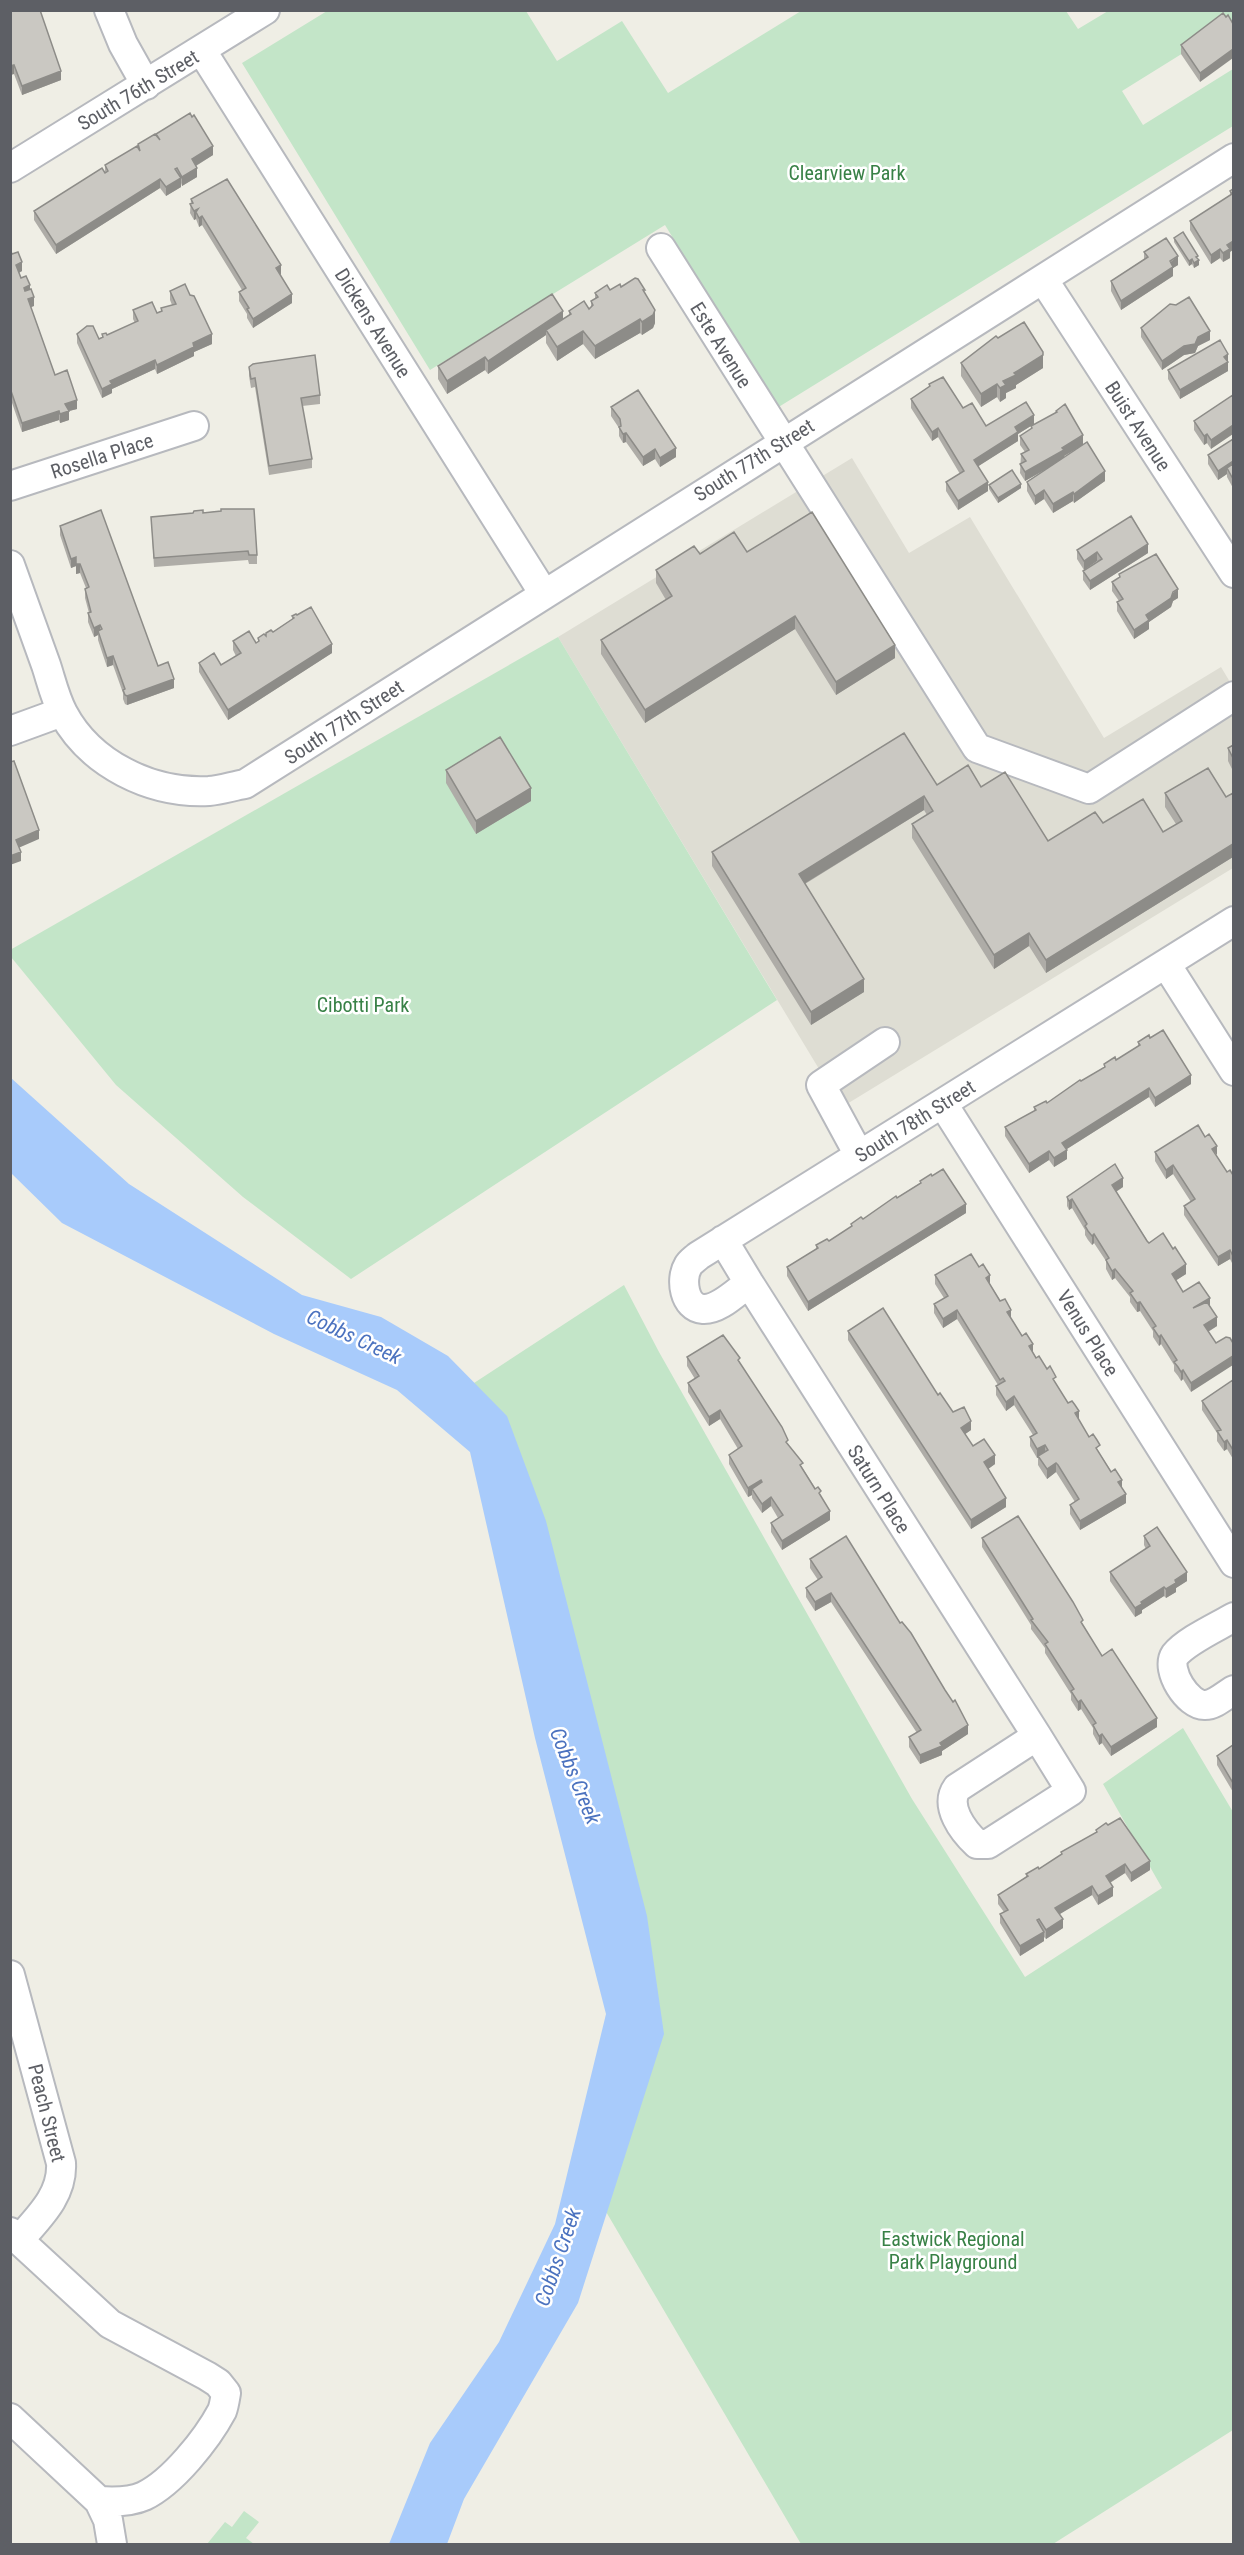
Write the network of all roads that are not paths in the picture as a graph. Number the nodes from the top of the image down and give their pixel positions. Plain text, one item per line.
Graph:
1 (109, 10) edge
2 (265, 10) edge
3 (202, 51) junction
4 (146, 85) junction
5 (1233, 158) edge
6 (10, 168) edge
7 (661, 248) dead end
8 (1043, 279) junction
9 (194, 426) dead end
10 (782, 442) junction
11 (10, 486) edge
12 (10, 566) edge
13 (1233, 573) edge
14 (544, 594) junction
15 (1233, 696) edge
16 (62, 712) junction
17 (10, 731) edge
18 (1233, 921) edge
19 (1166, 964) junction
20 (885, 1042) dead end
21 (1233, 1071) edge
22 (943, 1104) junction
23 (860, 1155) junction
24 (723, 1240) junction
25 (748, 1283) junction
26 (1233, 1563) edge
27 (1233, 1617) edge
28 (1233, 1690) edge
29 (1036, 1736) junction
30 (10, 1975) edge
31 (15, 2236) edge
32 (10, 2418) edge
33 (99, 2501) junction
34 (112, 2544) edge

1 - 4 street
2 - 3 street, South 76th Street
3 - 4 street, South 76th Street
3 - 14 street, Dickens Avenue
4 - 6 street, South 76th Street
5 - 8 street, South 77th Street
7 - 10 street, Este Avenue
8 - 10 street, South 77th Street
8 - 13 street, Buist Avenue
9 - 11 street, Rosella Place
10 - 14 street, South 77th Street
10 - 15 street, Este Avenue
12 - 16 street, South 77th Street
14 - 16 street, South 77th Street
16 - 17 street
18 - 19 street, South 78th Street
19 - 21 street
19 - 22 street, South 78th Street
20 - 23 street
22 - 23 street, South 78th Street
22 - 26 street, Venus Place
23 - 24 street, South 78th Street
24 - 25 street, Saturn Place
24 - 25 street, South 78th Street
25 - 29 street, Saturn Place
27 - 28 street
29 - 29 street, Saturn Place
30 - 31 street, Peach Street
31 - 33 street
32 - 33 street
33 - 34 street

